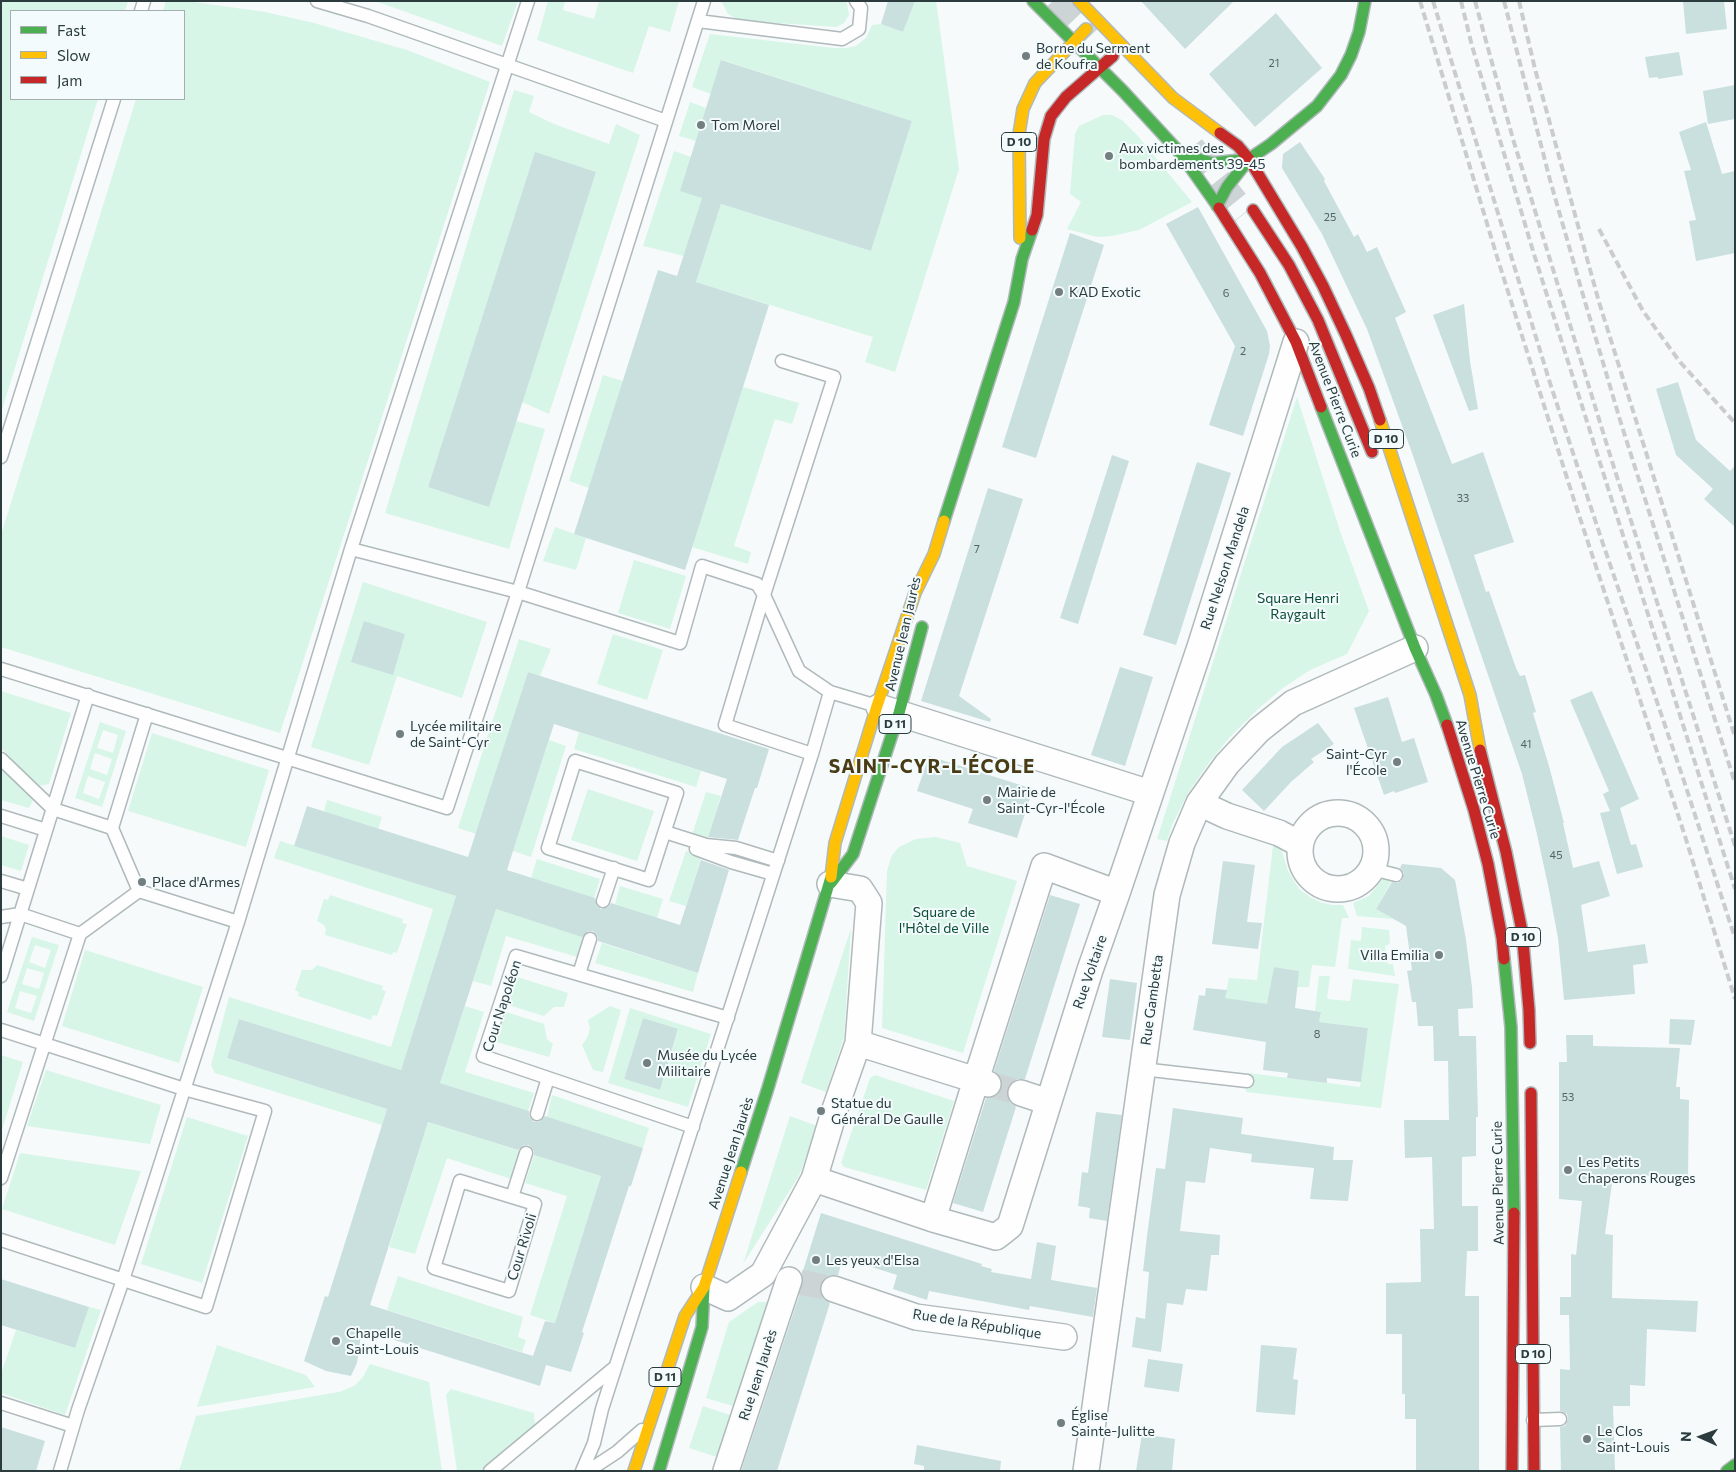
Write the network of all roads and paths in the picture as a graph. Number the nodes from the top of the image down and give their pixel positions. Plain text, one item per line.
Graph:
1 (317, 1) edge
2 (528, 1) edge
3 (704, 1) edge
4 (856, 1) edge
5 (1034, 1) edge
6 (1079, 1) edge
7 (1365, 1) edge
8 (1096, 19) junction
9 (698, 21) junction
10 (1073, 42) junction
11 (1124, 48) junction
12 (507, 65) junction
13 (1099, 68) junction
14 (114, 100) edge
15 (666, 120) junction
16 (1181, 154) junction
17 (1249, 159) junction
18 (1217, 206) junction
19 (1022, 260) junction
20 (1302, 333) junction
21 (782, 361) dead end
22 (1388, 444) junction
23 (1, 457) edge
24 (351, 549) junction
25 (934, 554) junction
26 (931, 586) dead end
27 (518, 592) junction
28 (764, 595) junction
29 (1412, 609) dead end
30 (925, 614) dead end
31 (1415, 648) junction
32 (1, 669) edge
33 (830, 692) junction
34 (1436, 695) junction
35 (88, 696) junction
36 (1458, 700) dead end
37 (888, 710) junction
38 (147, 714) junction
39 (1477, 737) junction
40 (812, 754) junction
41 (288, 758) junction
42 (1, 759) edge
43 (1150, 794) junction
44 (1199, 803) junction
45 (53, 808) junction
46 (1, 816) edge
47 (112, 828) junction
48 (46, 830) junction
49 (664, 835) junction
50 (1300, 844) junction
51 (778, 860) junction
52 (614, 868) junction
53 (1372, 869) junction
54 (773, 874) junction
55 (1396, 875) dead end
56 (1, 881) edge
57 (830, 884) junction
58 (28, 889) junction
59 (139, 890) junction
60 (1117, 893) junction
61 (604, 901) dead end
62 (20, 914) junction
63 (1, 917) edge
64 (238, 922) junction
65 (80, 934) junction
66 (590, 939) dead end
67 (579, 974) junction
68 (1, 976) edge
69 (728, 1018) junction
70 (1, 1030) edge
71 (858, 1043) junction
72 (44, 1044) junction
73 (1530, 1058) dead end
74 (1142, 1069) junction
75 (548, 1078) junction
76 (1248, 1081) dead end
77 (982, 1082) junction
78 (1531, 1086) dead end
79 (184, 1089) junction
80 (1021, 1093) tunnel mouth
81 (1048, 1102) junction
82 (537, 1114) dead end
83 (693, 1127) junction
84 (526, 1153) dead end
85 (1, 1178) edge
86 (814, 1180) junction
87 (512, 1197) junction
88 (934, 1219) junction
89 (1, 1240) edge
90 (763, 1274) junction
91 (123, 1280) junction
92 (704, 1287) junction
93 (834, 1289) tunnel mouth
94 (1064, 1337) dead end
95 (616, 1367) junction
96 (1, 1403) edge
97 (1560, 1419) dead end
98 (1533, 1420) junction
99 (649, 1424) junction
100 (74, 1426) junction
101 (1735, 1465) edge
102 (660, 1468) edge
103 (674, 1470) edge
104 (60, 1471) edge
105 (490, 1471) edge
106 (582, 1471) edge
107 (588, 1471) edge
108 (634, 1471) edge
109 (726, 1471) edge
110 (1086, 1471) edge
111 (1512, 1471) edge
112 (1534, 1471) edge
113 (1728, 1471) edge

1 - 12 lane
2 - 12 lane
3 - 9 lane
4 - 9 lane
5 - 10 main road, D 10
6 - 8 main road, D 10
7 - 17 main road
8 - 10 main road
8 - 11 main road, Avenue Pierre Curie / D 10
9 - 15 lane
10 - 13 main road, Avenue Pierre Curie / D 10
10 - 19 main road, D 10
11 - 13 main road
11 - 17 main road, Avenue Pierre Curie / D 10
12 - 15 lane
12 - 24 lane
13 - 16 main road, Avenue Pierre Curie / D 10
13 - 19 main road, D 10
14 - 23 lane
15 - 27 lane
16 - 17 main road
16 - 18 main road, Avenue Pierre Curie / D 10
17 - 18 main road
17 - 22 main road, Avenue Pierre Curie / D 10
18 - 20 main road, Avenue Pierre Curie / D 10
19 - 25 main road, Avenue Jean Jaurès / D 11
20 - 22 main road, D 10
20 - 31 main road, Avenue Pierre Curie / D 10
20 - 43 street, Rue Nelson Mandela
21 - 28 lane
22 - 39 main road, Avenue Pierre Curie / D 10
24 - 27 lane
24 - 41 lane
25 - 26 main road, Avenue Jean Jaurès / D 11
25 - 37 main road, Avenue Jean Jaurès / D 11
27 - 28 lane
27 - 41 lane
28 - 33 lane
28 - 40 lane
29 - 34 main road, D 10
30 - 37 main road, Avenue Jean Jaurès / D 11
31 - 34 main road, Avenue Pierre Curie / D 10
31 - 44 street, Rue Gambetta
32 - 35 lane
33 - 37 lane
33 - 40 lane
34 - 111 main road, Avenue Pierre Curie / D 10
35 - 38 lane
35 - 45 lane
36 - 39 main road, D 10
37 - 43 street
37 - 57 main road, Avenue Jean Jaurès / D 11
37 - 57 main road, Avenue Jean Jaurès / D 11
38 - 41 lane
38 - 47 lane
39 - 73 main road, Avenue Pierre Curie / D 10
40 - 51 lane
41 - 64 lane
42 - 45 lane
43 - 60 street, Rue Voltaire
44 - 50 street
44 - 74 street, Rue Gambetta
45 - 47 lane
45 - 48 lane
46 - 48 lane
47 - 59 lane
48 - 58 lane
49 - 51 lane
49 - 52 lane
49 - 52 lane
49 - 54 lane
50 - 53 street
50 - 53 street
51 - 54 lane
52 - 61 lane
53 - 55 lane
54 - 69 lane
56 - 58 lane
57 - 71 street
57 - 92 main road, Avenue Jean Jaurès / D 11
58 - 62 lane
59 - 64 lane
59 - 65 lane
60 - 77 street
60 - 81 street, Rue Voltaire
62 - 63 lane
62 - 65 lane
62 - 68 lane
64 - 79 lane
65 - 72 lane
66 - 67 lane
67 - 69 lane, Cour Napoléon
67 - 75 lane, Cour Napoléon
69 - 83 lane
70 - 72 lane
71 - 77 street
71 - 86 street
72 - 79 lane
72 - 85 lane
74 - 76 lane
74 - 110 street, Rue Gambetta
75 - 82 lane
75 - 83 lane, Cour Napoléon
77 - 88 street
78 - 98 main road, D 10
79 - 91 lane
79 - 91 lane
80 - 81 street
81 - 88 street, Rue Voltaire
83 - 95 lane
84 - 87 lane
86 - 88 street, Rue Voltaire
86 - 90 street
87 - 87 lane, Cour Rivoli
89 - 91 lane
90 - 92 street
90 - 109 street, Rue Jean Jaurès
91 - 100 lane
92 - 99 main road, Avenue Jean Jaurès / D 11
92 - 102 main road, Avenue Jean Jaurès / D 11
93 - 94 street, Rue de la République
95 - 105 lane
95 - 106 lane
96 - 100 lane
97 - 98 lane
98 - 112 main road, D 10
99 - 107 lane
99 - 108 main road, Avenue Jean Jaurès / D 11
100 - 104 lane
101 - 113 main road
102 - 103 lane

